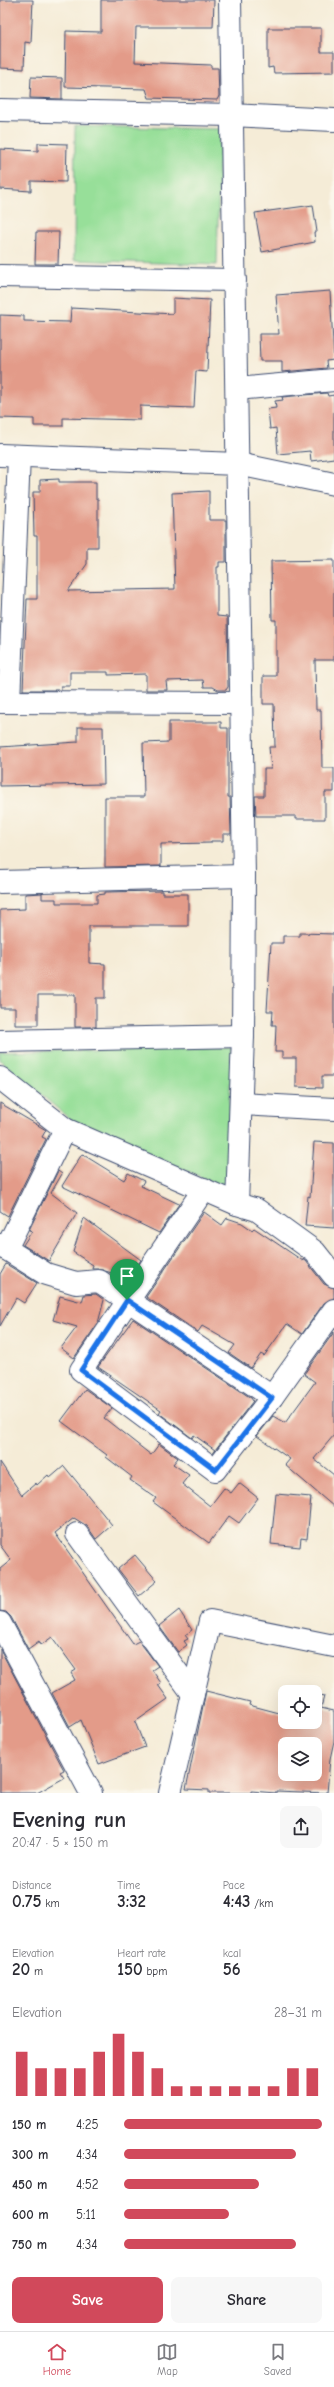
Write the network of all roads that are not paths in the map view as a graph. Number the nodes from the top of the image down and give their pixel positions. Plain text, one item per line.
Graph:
1 (230, 0) edge
2 (0, 110) edge
3 (231, 115) junction
4 (334, 120) edge
5 (0, 276) edge
6 (235, 280) junction
7 (334, 380) edge
8 (237, 389) junction
9 (10, 456) edge
10 (238, 464) junction
11 (334, 484) edge
12 (4, 702) edge
13 (240, 703) junction
14 (244, 876) junction
15 (0, 882) edge
16 (243, 1036) junction
17 (0, 1040) edge
18 (0, 1078) edge
19 (241, 1104) junction
20 (334, 1110) edge
21 (65, 1129) junction
22 (204, 1189) junction
23 (237, 1204) junction
24 (3, 1247) edge
25 (334, 1276) edge
26 (127, 1300) junction
27 (334, 1310) edge
28 (272, 1398) junction
29 (77, 1534) dead end
30 (0, 1623) edge
31 (334, 1646) edge
32 (193, 1694) junction
33 (91, 1793) edge
34 (170, 1793) edge

1 - 3 street
2 - 3 street
3 - 4 street
3 - 6 street
5 - 6 street
6 - 8 street
7 - 8 street
8 - 10 street
9 - 10 street
9 - 12 street
10 - 11 street
10 - 13 street
12 - 13 street
13 - 14 street
14 - 15 street
14 - 16 street
16 - 17 street
16 - 19 street
18 - 21 street
19 - 20 street
19 - 23 street
21 - 22 street
21 - 24 street
22 - 23 street
22 - 26 street
23 - 25 street
24 - 26 street
26 - 28 street
26 - 28 street
27 - 28 street
29 - 32 street
30 - 33 street
31 - 32 street
32 - 34 street

